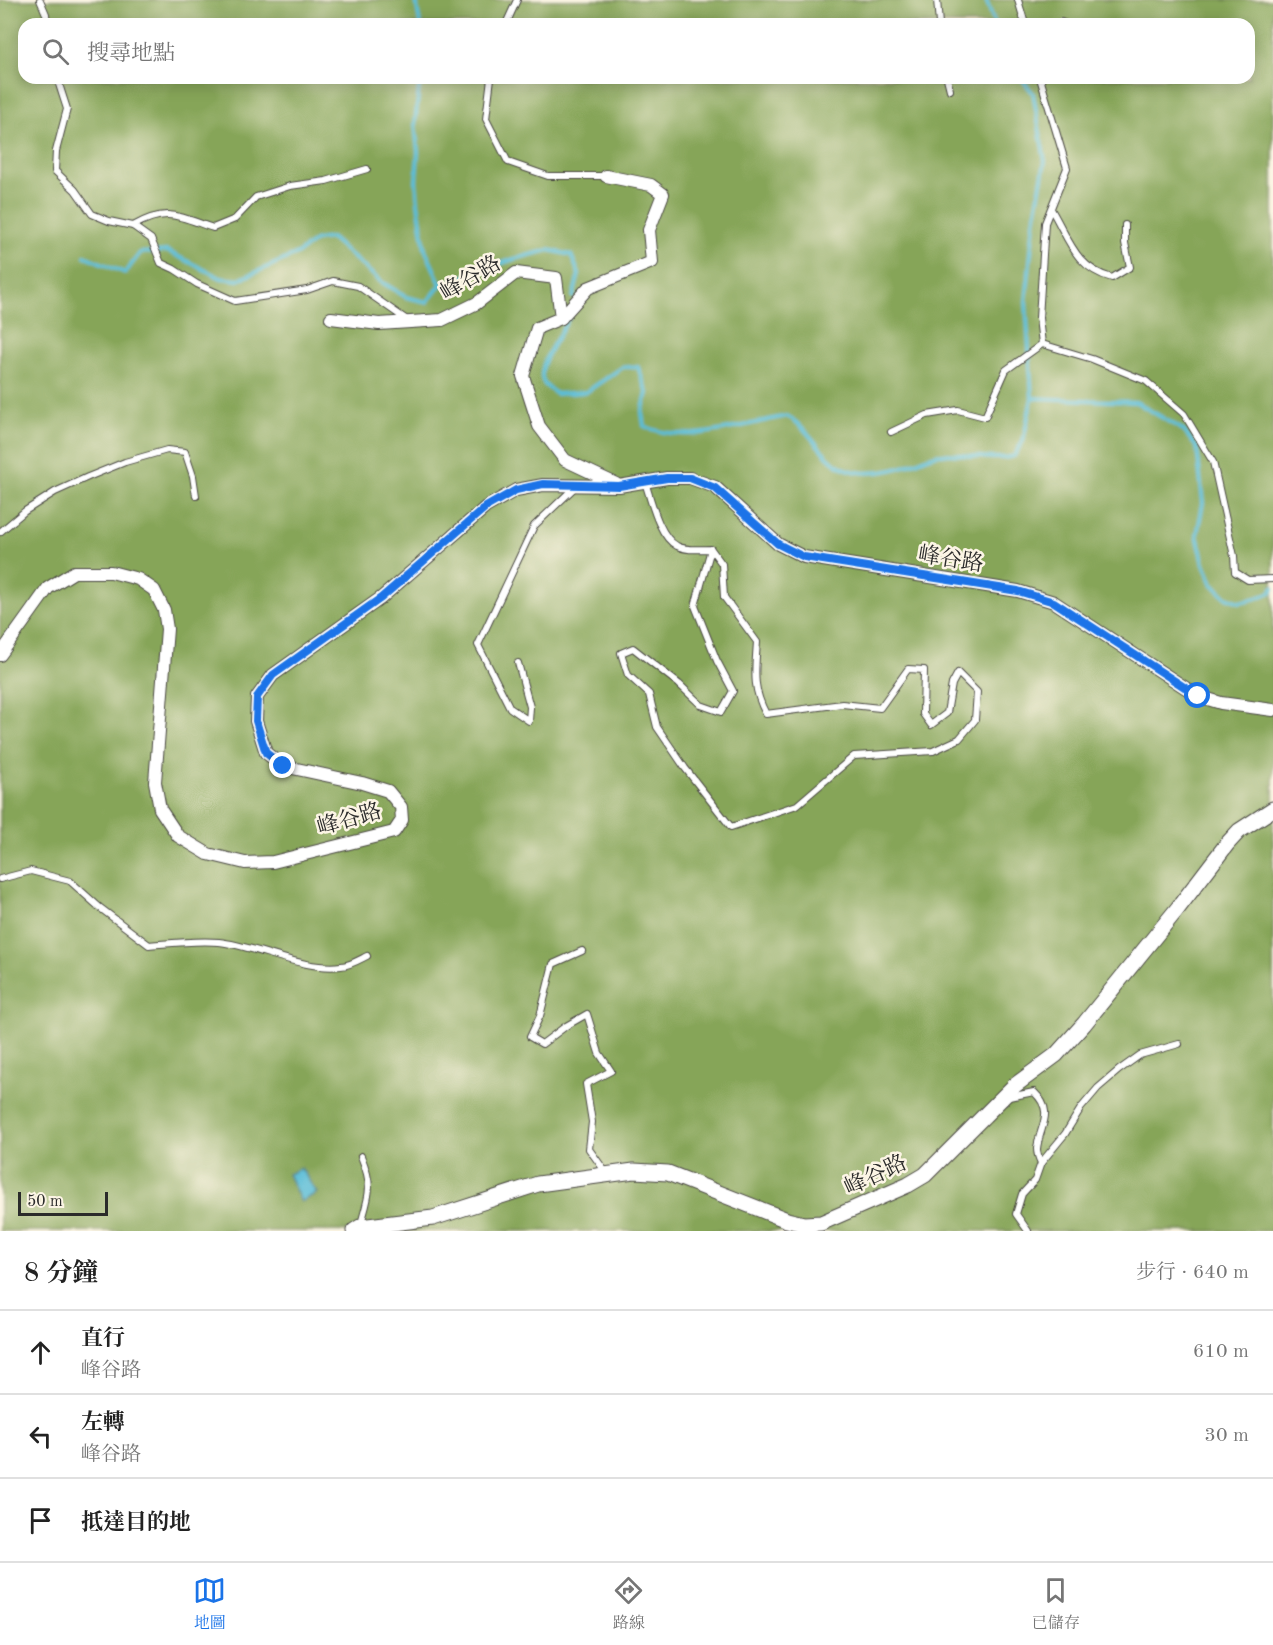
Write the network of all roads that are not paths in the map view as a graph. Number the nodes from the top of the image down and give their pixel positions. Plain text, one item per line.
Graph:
1 (40, 0) edge
2 (517, 0) edge
3 (936, 0) edge
4 (1017, 0) edge
5 (46, 18) edge
6 (509, 18) edge
7 (938, 18) edge
8 (1023, 18) edge
9 (59, 84) edge
10 (490, 84) edge
11 (948, 84) edge
12 (1042, 84) edge
13 (950, 90) dead end
14 (366, 169) dead end
15 (606, 176) joint
16 (1051, 208) junction
17 (1125, 225) dead end
18 (133, 226) junction
19 (331, 318) dead end
20 (561, 318) junction
21 (410, 322) junction
22 (1039, 346) junction
23 (891, 432) dead end
24 (645, 482) junction
25 (577, 485) junction
26 (619, 486) junction
27 (196, 496) dead end
28 (0, 532) edge
29 (711, 549) junction
30 (1271, 579) edge
31 (0, 655) edge
32 (518, 663) dead end
33 (1273, 710) edge
34 (1273, 810) edge
35 (0, 879) edge
36 (582, 951) dead end
37 (367, 956) dead end
38 (1179, 1044) dead end
39 (1002, 1099) junction
40 (361, 1156) dead end
41 (1041, 1163) junction
42 (608, 1174) junction
43 (357, 1229) edge
44 (1028, 1231) edge

1 - 5 lane
2 - 6 lane
3 - 7 lane
4 - 8 lane
9 - 18 lane
10 - 15 lane
11 - 13 lane
12 - 16 lane
14 - 18 lane
15 - 20 street
16 - 17 lane
16 - 22 lane
18 - 21 lane
19 - 21 street, 峰谷路
20 - 21 street, 峰谷路
20 - 26 street
22 - 23 lane
22 - 30 lane
24 - 26 street, 峰谷路
24 - 29 lane
24 - 33 street, 峰谷路
25 - 26 street, 峰谷路
25 - 31 street, 峰谷路
25 - 32 lane
27 - 28 lane
29 - 29 lane
34 - 39 street, 峰谷路
35 - 37 lane
36 - 42 lane
38 - 41 lane
39 - 41 lane
39 - 42 street, 峰谷路
40 - 43 lane
41 - 44 lane
42 - 43 street, 峰谷路

